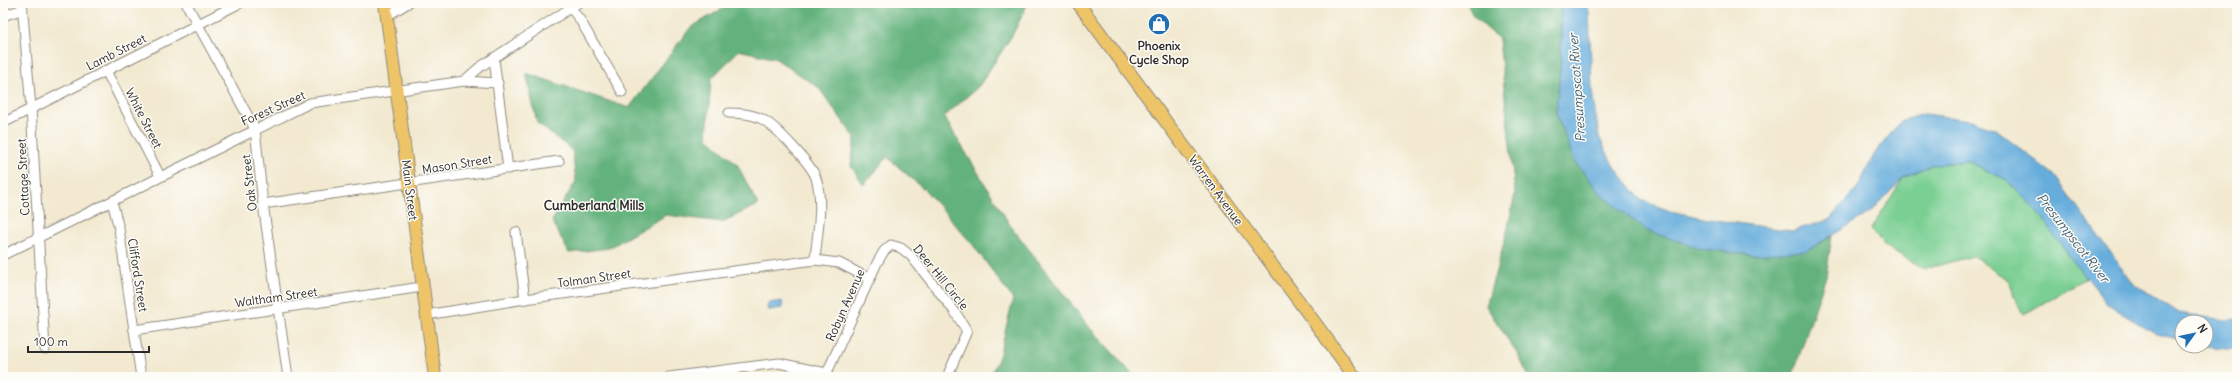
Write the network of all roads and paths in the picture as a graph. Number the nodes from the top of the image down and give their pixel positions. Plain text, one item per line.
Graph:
1 (186, 3) edge
2 (240, 3) edge
3 (385, 3) edge
4 (408, 3) edge
5 (1078, 3) edge
6 (23, 6) edge
7 (574, 6) edge
8 (3, 16) edge
9 (386, 16) junction
10 (198, 24) junction
11 (494, 59) junction
12 (106, 71) junction
13 (464, 81) junction
14 (498, 83) junction
15 (397, 92) junction
16 (622, 92) dead end
17 (32, 108) junction
18 (729, 113) dead end
19 (3, 123) edge
20 (255, 129) junction
21 (559, 161) dead end
22 (508, 168) junction
23 (160, 176) junction
24 (409, 184) junction
25 (112, 201) junction
26 (263, 204) junction
27 (516, 232) dead end
28 (38, 237) junction
29 (891, 245) joint
30 (3, 255) edge
31 (814, 260) junction
32 (870, 279) junction
33 (422, 287) junction
34 (525, 299) junction
35 (279, 308) junction
36 (426, 315) junction
37 (134, 330) junction
38 (45, 349) dead end
39 (826, 375) edge
40 (141, 377) edge
41 (288, 377) edge
42 (435, 377) edge
43 (670, 377) edge
44 (947, 377) edge
45 (1355, 377) edge

1 - 10 street, Oak Street
2 - 10 street, Lamb Street
3 - 9 main road, Main Street
4 - 9 street
5 - 45 main road, Warren Avenue
6 - 8 street
6 - 17 street, Cottage Street
7 - 11 street
7 - 16 street
9 - 15 main road, Main Street
10 - 12 street, Lamb Street
10 - 20 street, Oak Street
11 - 13 street
11 - 14 street
12 - 17 street, Lamb Street
12 - 23 street, White Street
13 - 14 street, Forest Street
13 - 15 street, Forest Street
14 - 22 street
15 - 20 street, Forest Street
15 - 24 main road, Main Street
17 - 19 street, Lamb Street
17 - 28 street, Cottage Street
18 - 31 street
20 - 23 street, Forest Street
20 - 26 street, Oak Street
21 - 22 street, Mason Street
22 - 24 street, Mason Street
23 - 25 street, Forest Street
24 - 26 street, Mason Street
24 - 33 main road, Main Street
25 - 28 street, Forest Street
25 - 37 street, Clifford Street
26 - 35 street, Oak Street
27 - 34 street
28 - 30 street, Forest Street
28 - 38 street, Cottage Street
29 - 32 street, Robyn Avenue
29 - 44 street, Deer Hill Circle
31 - 32 street, Tolman Street
31 - 34 street, Tolman Street
32 - 39 street, Robyn Avenue
33 - 35 street, Waltham Street
33 - 36 main road, Main Street
34 - 36 street, Tolman Street
35 - 37 street, Waltham Street
35 - 41 street, Oak Street
36 - 42 main road, Main Street
37 - 40 street, Clifford Street
39 - 43 street

